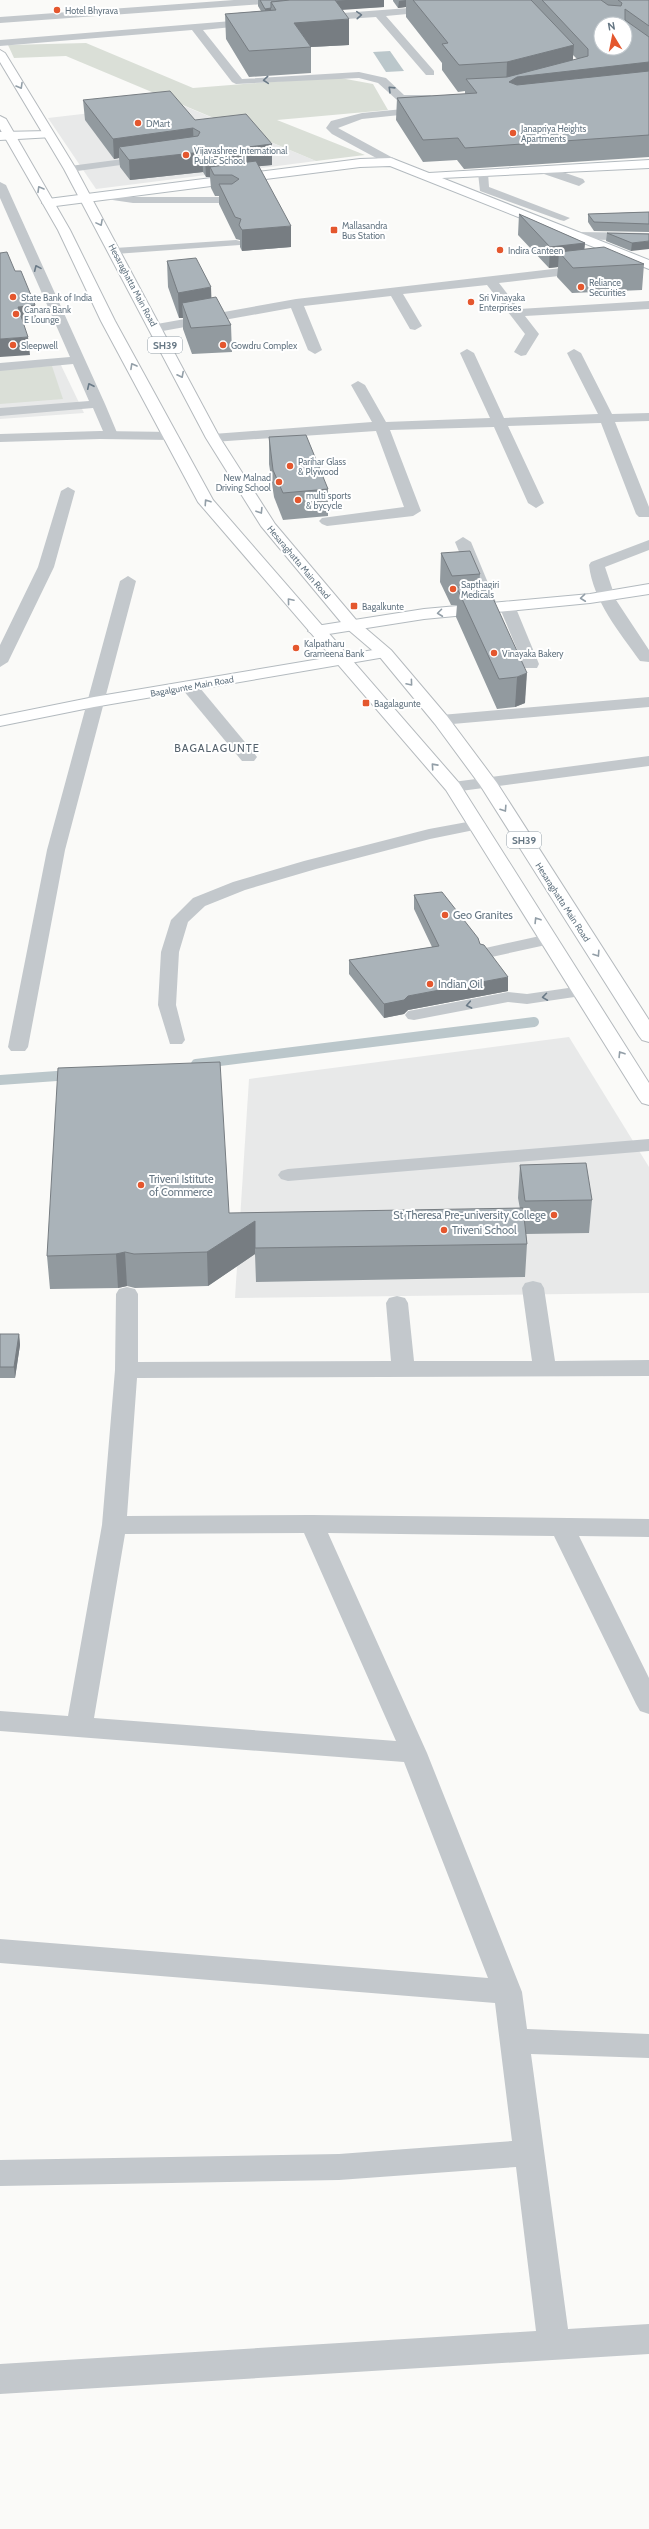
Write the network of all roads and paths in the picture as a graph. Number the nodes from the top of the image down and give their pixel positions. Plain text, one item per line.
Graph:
1 (277, 0) edge
2 (242, 1) edge
3 (158, 4) edge
4 (447, 8) edge
5 (378, 13) junction
6 (302, 19) edge
7 (0, 20) edge
8 (271, 21) edge
9 (194, 27) junction
10 (0, 39) edge
11 (0, 43) edge
12 (0, 53) edge
13 (430, 73) dead end
14 (0, 119) edge
15 (48, 135) junction
16 (5, 136) edge
17 (154, 158) edge
18 (391, 162) junction
19 (649, 164) edge
20 (70, 169) junction
21 (546, 170) junction
22 (483, 173) junction
23 (427, 176) junction
24 (579, 182) dead end
25 (0, 185) edge
26 (103, 196) junction
27 (86, 198) junction
28 (232, 200) edge
29 (48, 203) junction
30 (564, 218) dead end
31 (576, 236) junction
32 (649, 237) edge
33 (236, 243) dead end
34 (115, 251) junction
35 (646, 264) edge
36 (612, 266) edge
37 (597, 268) edge
38 (649, 277) edge
39 (490, 280) junction
40 (395, 292) junction
41 (296, 303) junction
42 (649, 305) edge
43 (516, 313) junction
44 (415, 326) dead end
45 (156, 328) junction
46 (315, 350) dead end
47 (521, 352) dead end
48 (467, 353) dead end
49 (574, 353) dead end
50 (78, 360) junction
51 (0, 367) edge
52 (358, 385) dead end
53 (99, 404) junction
54 (0, 412) edge
55 (649, 418) edge
56 (607, 419) junction
57 (497, 422) junction
58 (381, 426) junction
59 (111, 435) junction
60 (172, 436) junction
61 (0, 438) edge
62 (213, 438) junction
63 (68, 491) dead end
64 (536, 503) dead end
65 (644, 514) dead end
66 (327, 521) dead end
67 (463, 542) dead end
68 (649, 545) edge
69 (128, 581) dead end
70 (649, 589) edge
71 (607, 596) junction
72 (507, 606) junction
73 (490, 607) junction
74 (351, 624) junction
75 (316, 631) junction
76 (385, 653) junction
77 (646, 658) dead end
78 (340, 660) junction
79 (0, 662) edge
80 (531, 664) dead end
81 (189, 686) junction
82 (94, 702) junction
83 (649, 702) edge
84 (441, 720) junction
85 (0, 721) edge
86 (248, 757) dead end
87 (649, 761) edge
88 (488, 783) junction
89 (453, 787) junction
90 (478, 825) junction
91 (549, 939) junction
92 (487, 952) edge
93 (582, 991) junction
94 (414, 1015) dead end
95 (649, 1036) edge
96 (176, 1040) dead end
97 (18, 1047) dead end
98 (643, 1080) edge
99 (649, 1099) edge
100 (649, 1145) edge
101 (288, 1175) dead end
102 (533, 1288) dead end
103 (127, 1294) dead end
104 (397, 1303) dead end
105 (545, 1368) junction
106 (649, 1368) edge
107 (402, 1369) junction
108 (126, 1370) junction
109 (312, 1524) junction
110 (114, 1526) junction
111 (562, 1526) junction
112 (649, 1528) edge
113 (649, 1704) edge
114 (0, 1721) edge
115 (79, 1727) junction
116 (414, 1753) junction
117 (0, 1951) edge
118 (508, 1992) junction
119 (515, 2041) junction
120 (649, 2046) edge
121 (528, 2153) junction
122 (0, 2173) edge
123 (649, 2339) edge
124 (554, 2344) junction
125 (0, 2379) edge

1 - 2 street
2 - 3 street
3 - 7 street
4 - 5 street
6 -> 5 street
5 - 13 street
8 - 9 street
9 - 10 street
9 - 11 street
18 -> 9 street
12 -> 15 main road, Hesaraghatta Main Road / SH39
14 - 16 main road
15 - 16 main road
15 - 20 main road, Hesaraghatta Main Road / SH39
29 -> 16 main road
17 - 20 lane
18 - 23 main road
18 - 26 main road
19 - 21 main road
20 - 27 main road, Hesaraghatta Main Road / SH39
21 - 22 main road
21 - 24 street
22 - 23 main road
22 - 30 lane
23 - 31 main road
50 -> 25 lane
26 - 27 main road
26 - 28 lane
27 - 29 main road
27 -> 34 main road, Hesaraghatta Main Road / SH39
60 -> 29 main road
31 - 32 street
31 - 35 main road
33 - 34 lane
34 - 45 main road, Hesaraghatta Main Road / SH39
35 - 36 street
35 - 38 main road
37 - 39 street
39 - 40 street
39 - 43 street
40 - 41 street
40 - 44 street
41 - 45 street
41 - 46 street
42 - 43 street
43 - 47 street
45 -> 62 main road, Hesaraghatta Main Road / SH39
48 - 57 street
49 - 56 street
50 - 51 lane
53 -> 50 lane
52 - 58 street
53 - 54 lane
53 - 59 lane
55 - 56 street
56 - 57 street
56 - 65 street
57 - 58 street
57 - 64 street
58 - 62 street
58 - 66 street
59 - 60 street
59 - 61 street
75 -> 60 main road
62 -> 74 main road, Hesaraghatta Main Road / SH39
63 - 79 street
67 - 73 street
68 - 71 street
69 - 82 street
70 - 71 main road
71 -> 72 main road
71 - 77 street
72 - 73 main road
72 - 80 street
73 -> 74 main road
74 - 75 main road
74 - 76 main road, Hesaraghatta Main Road / SH39
75 - 78 main road
76 - 78 main road, Bagalgunte Main Road
76 -> 84 main road, Hesaraghatta Main Road / SH39
78 - 81 main road, Bagalgunte Main Road
89 -> 78 main road
81 - 82 main road, Bagalgunte Main Road
81 - 86 street
82 - 85 main road, Bagalgunte Main Road
82 - 97 street
83 - 84 street
84 - 88 main road, Hesaraghatta Main Road / SH39
87 - 88 street
88 - 89 street
88 -> 95 main road, Hesaraghatta Main Road / SH39
89 - 90 main road
91 -> 90 main road
90 - 96 lane
91 - 92 lane
91 - 93 main road
93 -> 94 lane
98 -> 93 main road
98 - 99 main road
100 - 101 lane
102 - 105 street
103 - 108 street
104 - 107 street
105 - 106 street
105 - 107 street
107 - 108 street
108 - 110 street
109 - 110 street
109 - 111 street
109 - 116 street
110 - 115 street
111 - 112 street
111 - 113 street
114 - 115 street
115 - 116 street
116 - 118 street
117 - 118 street
118 - 119 street
119 - 120 street
119 - 121 street
121 - 122 street
121 - 124 street
123 - 124 street
124 - 125 street

